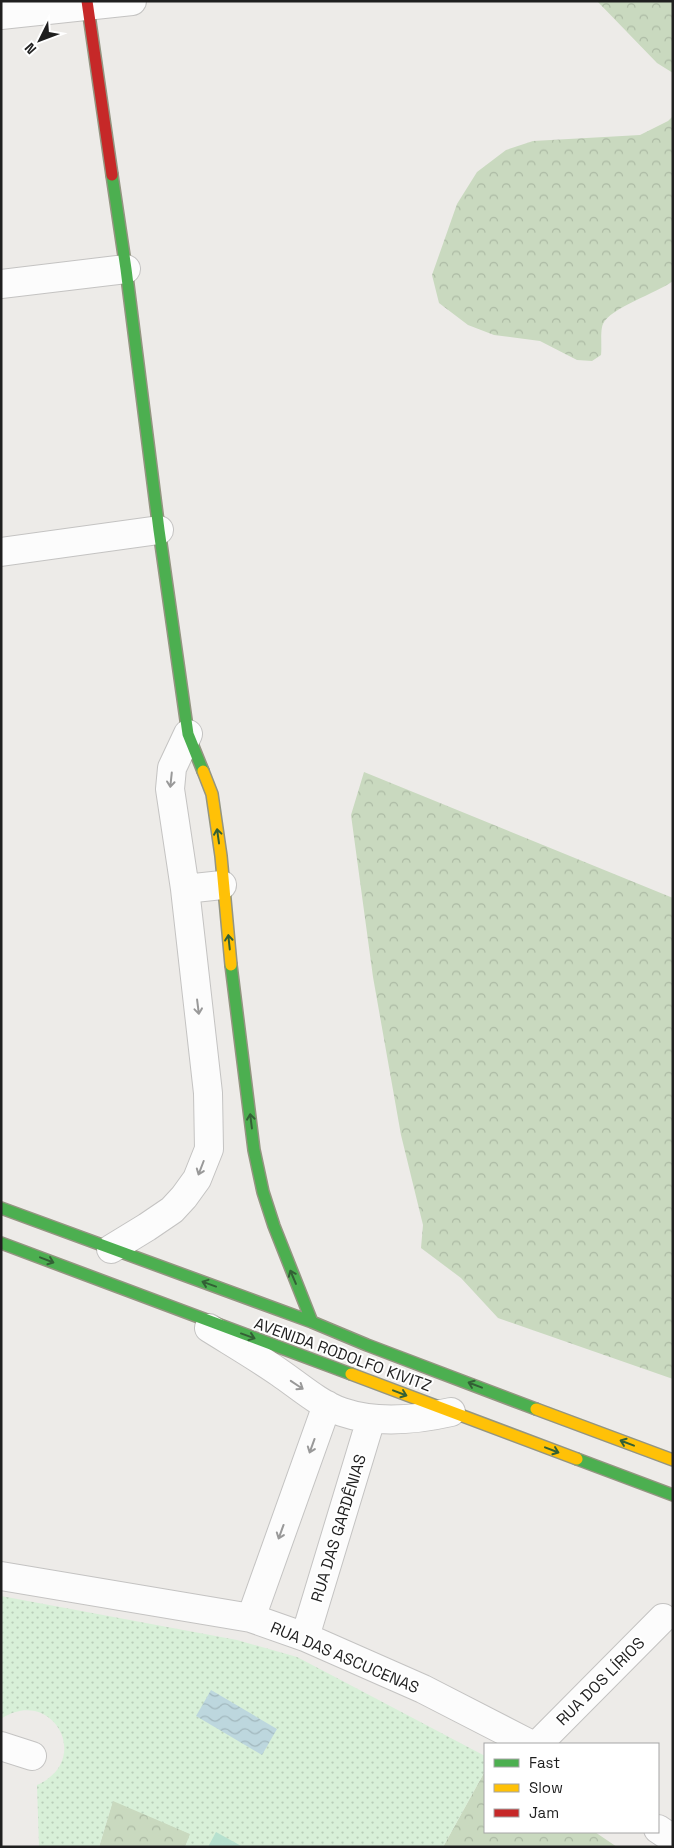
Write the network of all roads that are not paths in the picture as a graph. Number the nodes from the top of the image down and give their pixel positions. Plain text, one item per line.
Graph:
1 (132, 1) edge
2 (87, 4) edge
3 (1, 15) edge
4 (126, 270) junction
5 (1, 284) edge
6 (159, 530) junction
7 (1, 552) edge
8 (188, 734) junction
9 (222, 885) junction
10 (185, 889) junction
11 (232, 975) junction
12 (195, 978) junction
13 (1, 1208) edge
14 (1, 1243) edge
15 (112, 1249) junction
16 (182, 1312) junction
17 (312, 1322) junction
18 (327, 1404) junction
19 (451, 1412) junction
20 (371, 1419) junction
21 (673, 1460) edge
22 (673, 1495) edge
23 (1, 1576) edge
24 (250, 1618) junction
25 (663, 1618) dead end
26 (305, 1637) junction
27 (528, 1743) edge
28 (539, 1743) edge
29 (1, 1746) edge
30 (32, 1756) dead end
31 (659, 1830) edge
32 (673, 1839) edge

1 - 2 street
2 - 3 street
2 - 4 main road
4 - 5 street
4 - 6 main road
6 - 7 street
6 - 8 main road
9 -> 8 main road
8 -> 10 street
9 - 10 street
11 -> 9 main road
10 - 12 street
11 - 12 street
17 -> 11 main road
12 -> 15 street
13 - 15 main road, AVENIDA RODOLFO KIVITZ
14 -> 16 main road, AVENIDA RODOLFO KIVITZ
17 -> 15 main road, AVENIDA RODOLFO KIVITZ
16 -> 18 street
16 -> 19 main road, AVENIDA RODOLFO KIVITZ
21 -> 17 main road, AVENIDA RODOLFO KIVITZ
18 - 20 street
18 -> 24 street
19 - 20 street
19 -> 22 main road, AVENIDA RODOLFO KIVITZ
20 - 26 street, RUA DAS GARDÊNIAS
23 - 24 street, RUA DAS ASCUCENAS
24 - 26 street, RUA DAS ASCUCENAS
25 - 28 street, RUA DOS LÍRIOS
26 - 27 street, RUA DAS ASCUCENAS
29 - 30 street
31 - 32 street

